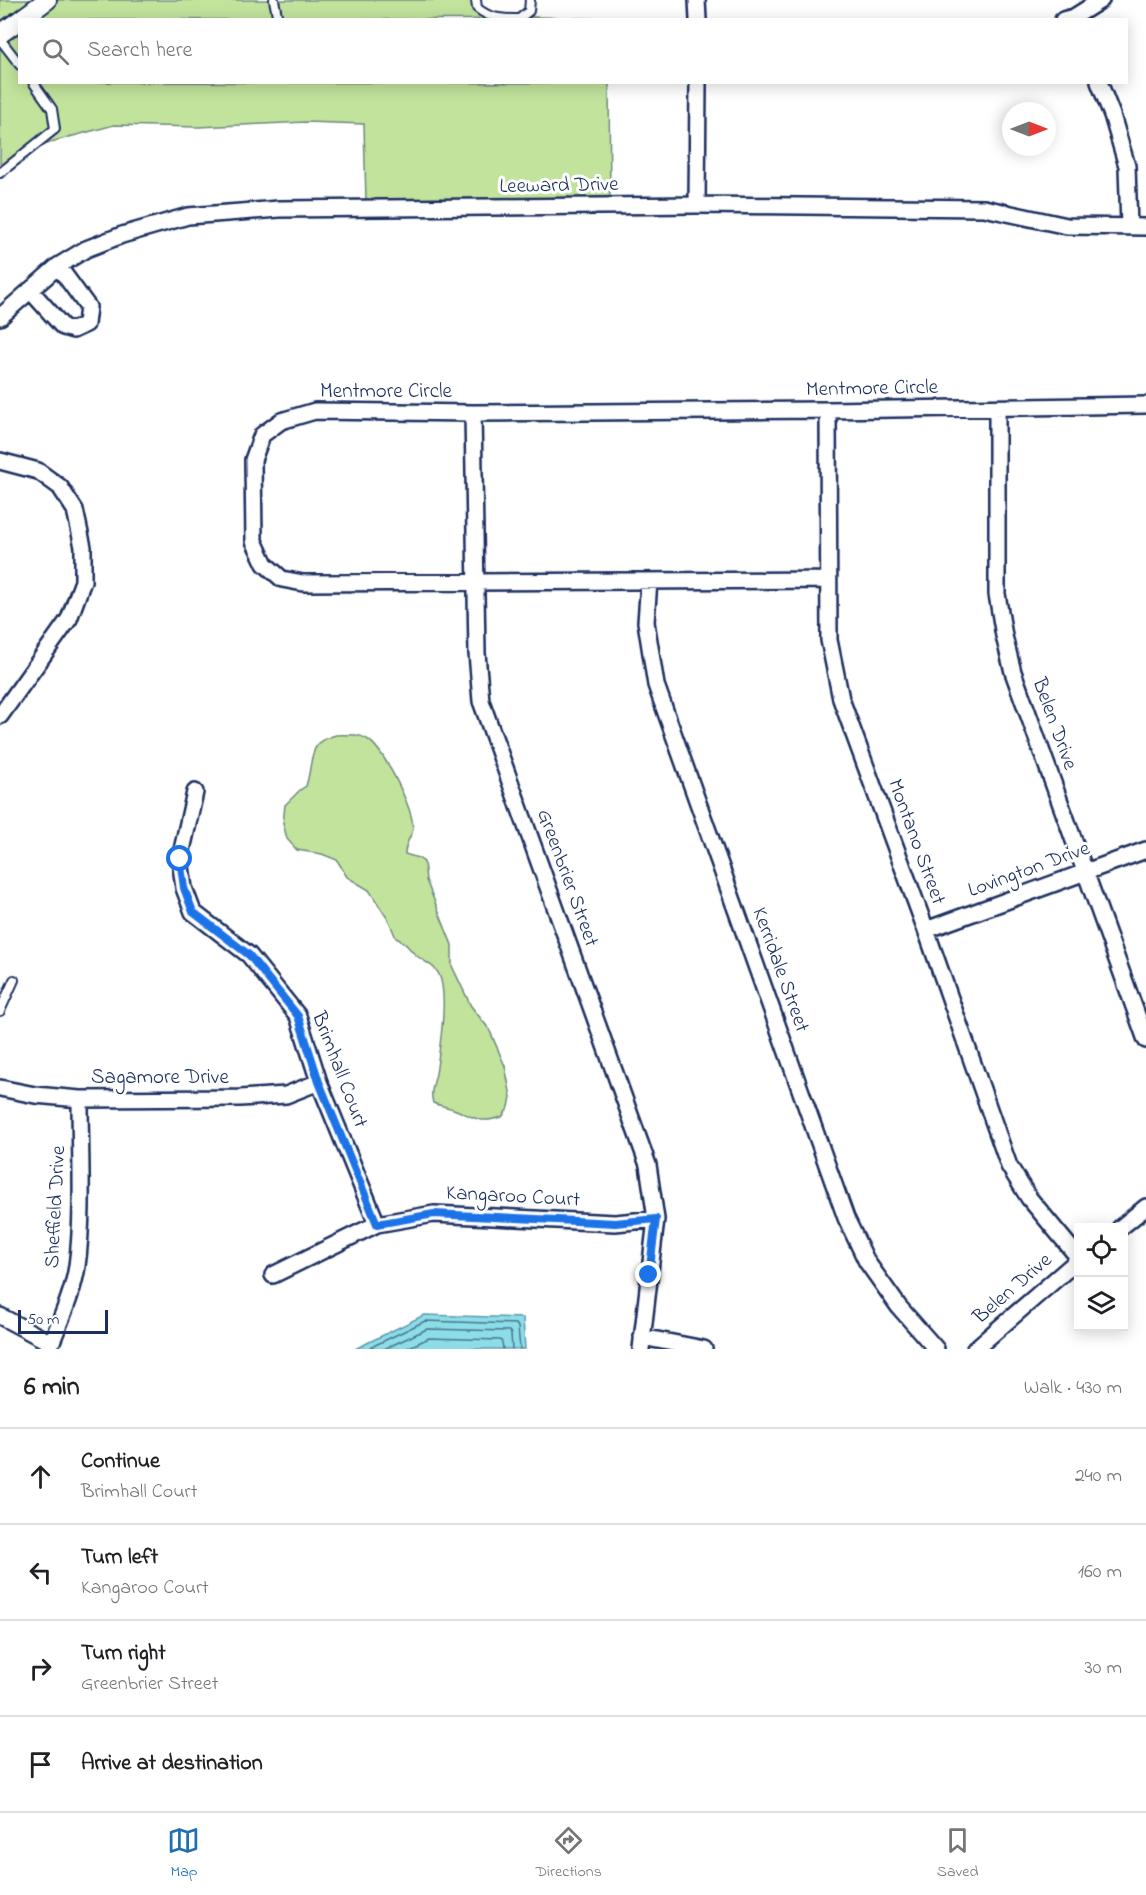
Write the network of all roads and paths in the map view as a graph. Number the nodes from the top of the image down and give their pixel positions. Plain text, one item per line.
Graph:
1 (47, 0) edge
2 (274, 0) edge
3 (476, 0) edge
4 (530, 0) edge
5 (698, 0) edge
6 (1101, 0) edge
7 (23, 18) edge
8 (278, 18) edge
9 (494, 18) edge
10 (520, 18) edge
11 (698, 18) edge
12 (1072, 18) edge
13 (18, 21) edge
14 (0, 34) edge
15 (0, 39) edge
16 (18, 62) edge
17 (34, 84) edge
18 (698, 84) edge
19 (1100, 84) edge
20 (0, 173) edge
21 (697, 205) junction
22 (1129, 227) junction
23 (1146, 227) edge
24 (58, 266) junction
25 (30, 290) junction
26 (0, 317) edge
27 (1146, 405) edge
28 (997, 408) junction
29 (828, 410) junction
30 (473, 413) junction
31 (0, 461) edge
32 (828, 580) junction
33 (649, 581) junction
34 (477, 583) junction
35 (6, 694) edge
36 (0, 716) edge
37 (195, 792) dead end
38 (1146, 850) edge
39 (1084, 873) junction
40 (926, 930) junction
41 (14, 980) dead end
42 (0, 1011) edge
43 (1146, 1040) edge
44 (319, 1082) junction
45 (0, 1088) edge
46 (80, 1099) junction
47 (1146, 1207) edge
48 (656, 1219) junction
49 (1125, 1223) edge
50 (377, 1224) junction
51 (1074, 1253) edge
52 (1074, 1262) edge
53 (273, 1275) dead end
54 (0, 1316) edge
55 (642, 1343) edge
56 (50, 1346) edge
57 (704, 1349) edge
58 (936, 1349) edge
59 (975, 1349) edge

1 - 7 street
2 - 8 lane
3 - 9 lane
4 - 10 lane
5 - 11 street
6 - 12 street
13 - 14 street
15 - 16 lane
17 - 20 lane
18 - 21 street
19 - 22 street
21 - 22 street, Leeward Drive
21 - 24 street, Leeward Drive
22 - 23 street, Leeward Drive
24 - 25 street, Leeward Drive
24 - 25 street
25 - 26 street, Leeward Drive
27 - 28 street, Mentmore Circle
28 - 29 street, Mentmore Circle
28 - 39 street, Belen Drive
29 - 30 street, Mentmore Circle
29 - 32 street, Montano Street
30 - 34 street, Greenbrier Street
30 - 34 street, Mentmore Circle
31 - 35 street
32 - 33 street, Mentmore Circle
32 - 40 street, Montano Street
33 - 34 street, Mentmore Circle
33 - 58 street, Kerridale Street
34 - 48 street, Greenbrier Street
35 - 36 street
37 - 44 street, Brimhall Court
38 - 39 street, Lovington Drive
39 - 40 street, Lovington Drive
39 - 43 street, Belen Drive
40 - 51 street, Montano Street
41 - 42 lane
44 - 46 street, Sagamore Drive
44 - 50 street, Brimhall Court
45 - 46 street, Sagamore Drive
46 - 56 street, Sheffield Drive
47 - 49 street
48 - 50 street, Kangaroo Court
48 - 55 street, Greenbrier Street
50 - 53 street, Kangaroo Court
52 - 59 street, Belen Drive
54 - 56 street
55 - 57 street

